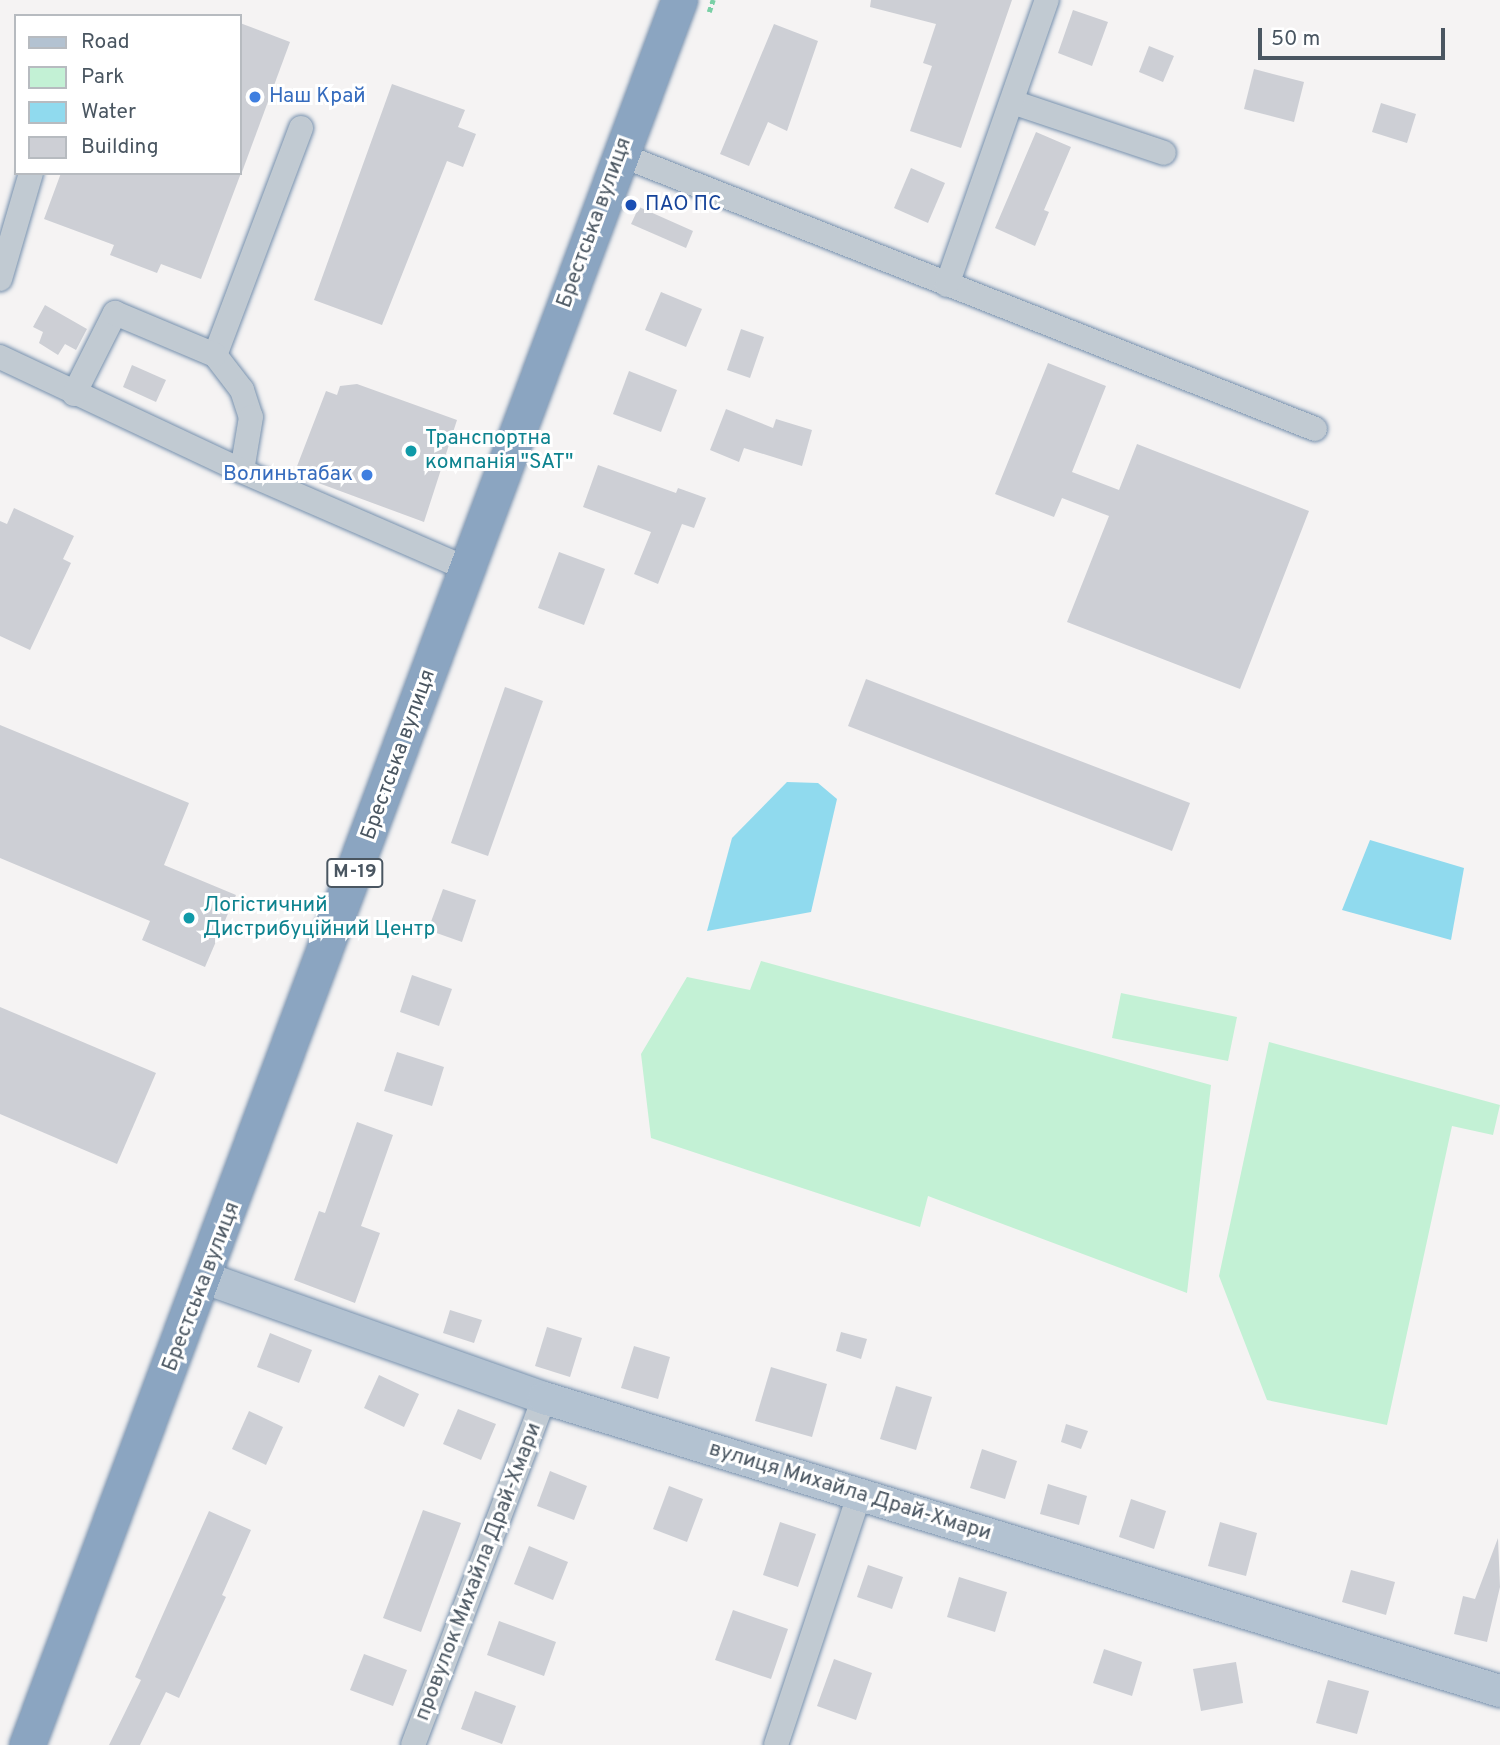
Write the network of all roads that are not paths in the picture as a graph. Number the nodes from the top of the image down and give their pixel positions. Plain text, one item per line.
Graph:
1 (679, 0) edge
2 (1047, 0) edge
3 (1012, 102) junction
4 (301, 128) dead end
5 (1164, 153) dead end
6 (621, 155) junction
7 (30, 175) edge
8 (0, 279) edge
9 (947, 285) junction
10 (215, 355) junction
11 (0, 357) edge
12 (74, 394) junction
13 (1315, 429) dead end
14 (242, 471) junction
15 (467, 569) junction
16 (205, 1278) junction
17 (544, 1398) junction
18 (859, 1496) junction
19 (1500, 1691) edge
20 (27, 1745) edge
21 (414, 1745) edge
22 (776, 1745) edge

1 - 6 highway, Брестська вулиця / М-19
2 - 3 street
3 - 5 street
3 - 9 street
4 - 10 street
6 - 9 street
6 - 15 highway, Брестська вулиця / М-19
7 - 8 street
9 - 13 street
10 - 12 street
10 - 14 street
11 - 12 street
12 - 14 street
14 - 15 street
15 - 16 highway, Брестська вулиця / М-19
16 - 17 main road, вулиця Михайла Драй-Хмари
16 - 20 highway, Брестська вулиця / М-19
17 - 18 main road, вулиця Михайла Драй-Хмари
17 - 21 street, провулок Михайла Драй-Хмари
18 - 19 main road, вулиця Михайла Драй-Хмари
18 - 22 street

